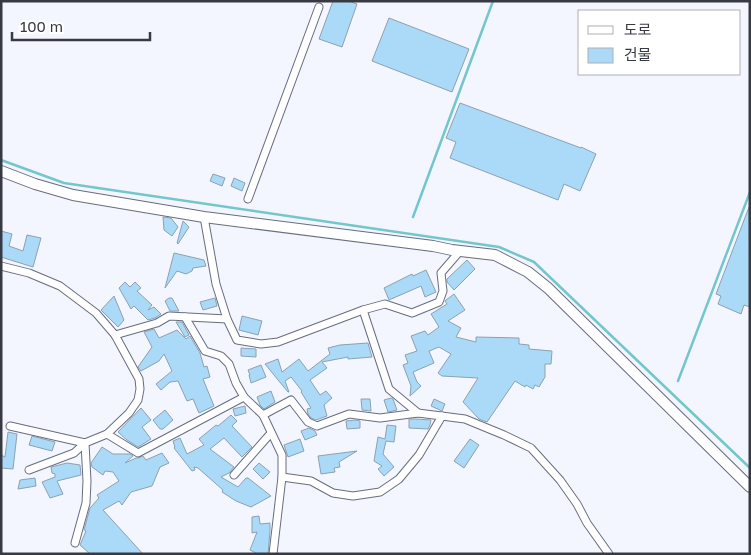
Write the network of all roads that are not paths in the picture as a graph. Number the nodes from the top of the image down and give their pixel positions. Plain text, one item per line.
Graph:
1 (319, 7) dead end
2 (1, 171) edge
3 (248, 199) dead end
4 (204, 216) junction
5 (460, 251) junction
6 (1, 266) edge
7 (363, 310) junction
8 (185, 317) junction
9 (227, 319) junction
10 (116, 335) junction
11 (244, 397) junction
12 (418, 413) junction
13 (263, 414) junction
14 (442, 416) junction
15 (10, 426) dead end
16 (271, 433) junction
17 (107, 434) junction
18 (85, 443) junction
19 (29, 470) dead end
20 (234, 475) dead end
21 (282, 477) junction
22 (750, 487) edge
23 (75, 543) dead end
24 (273, 554) edge
25 (609, 554) edge

1 - 3 street
2 - 4 street
4 - 5 street
4 - 9 street
5 - 7 street
5 - 22 street
6 - 10 street
7 - 9 street
7 - 12 street
8 - 9 street
8 - 10 street
8 - 11 street
10 - 17 street
11 - 13 street
11 - 17 street
12 - 13 street
12 - 14 street
13 - 16 street
14 - 21 street
14 - 25 street
15 - 18 street
16 - 20 street
16 - 21 street
17 - 18 street
18 - 19 street
18 - 23 street
21 - 24 street

